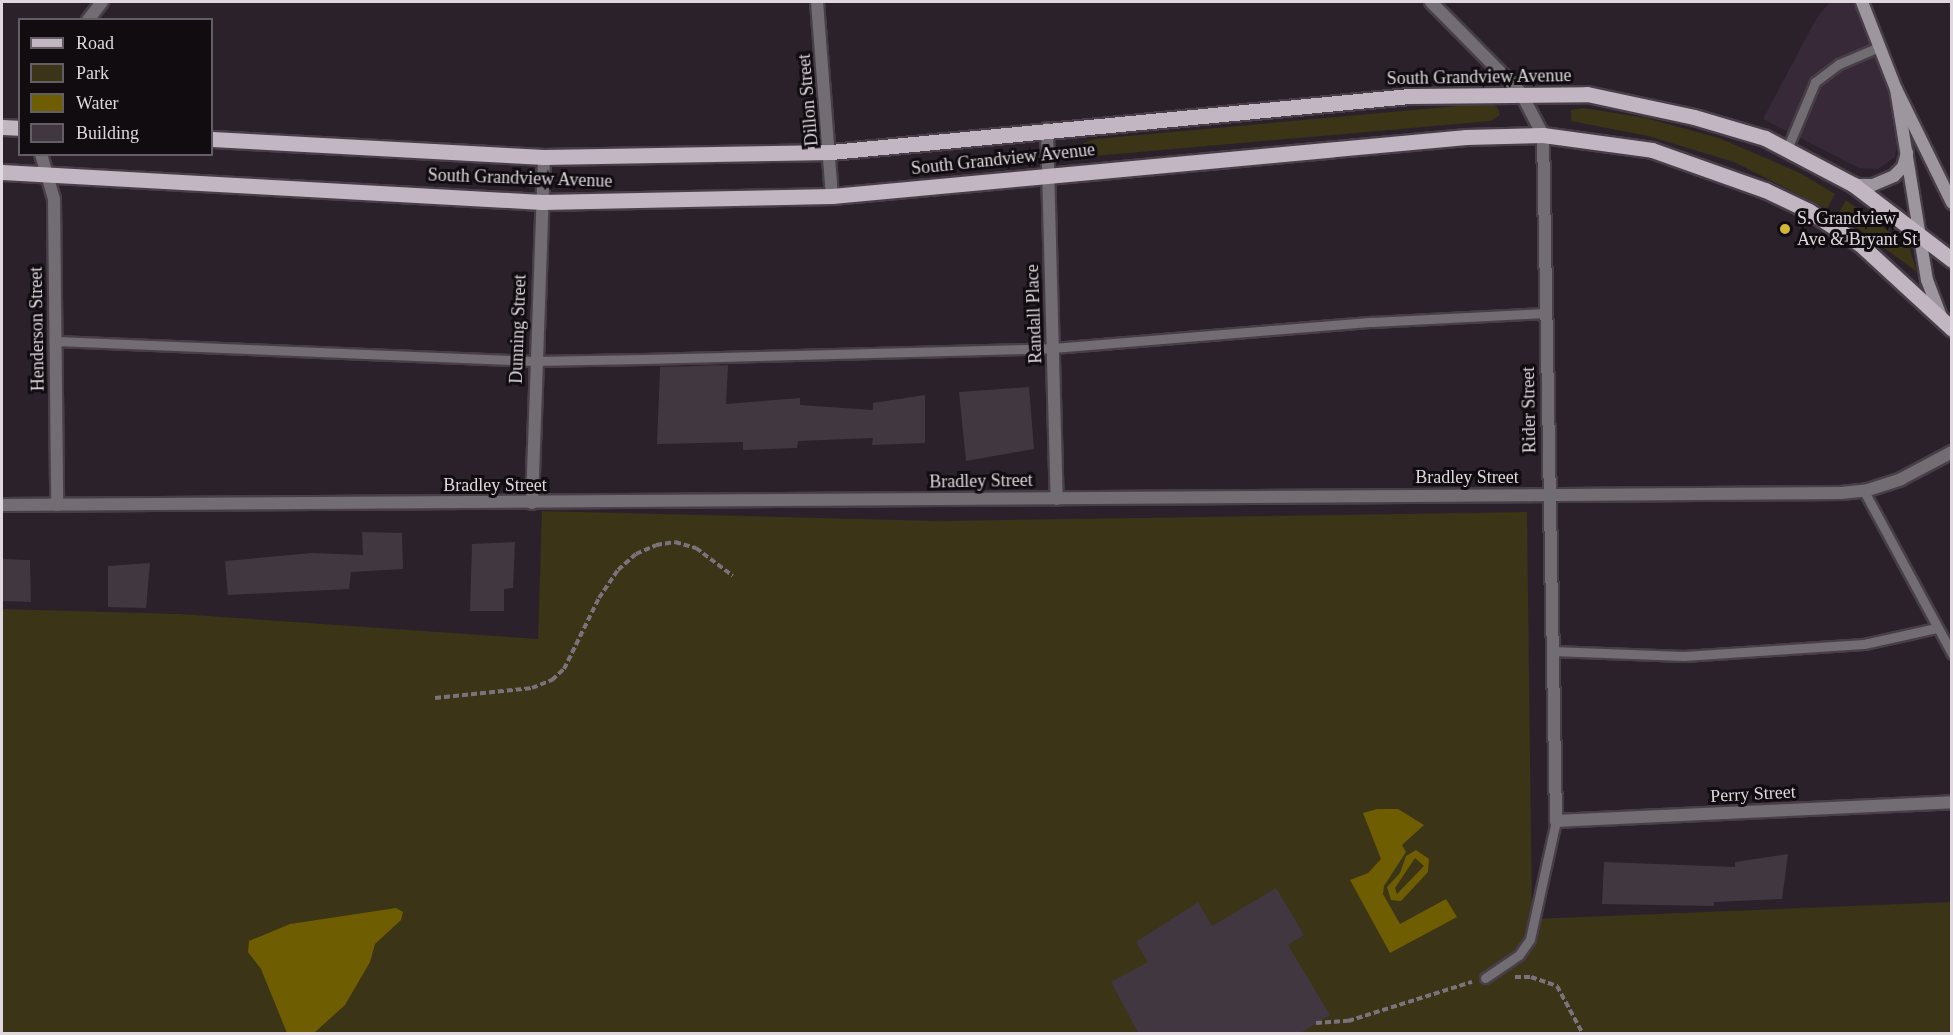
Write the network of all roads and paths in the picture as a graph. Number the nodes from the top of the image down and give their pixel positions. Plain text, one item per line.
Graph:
1 (102, 2) edge
2 (817, 2) edge
3 (1431, 2) edge
4 (1862, 2) edge
5 (90, 18) edge
6 (1879, 47) junction
7 (1896, 88) junction
8 (1521, 93) junction
9 (2, 127) edge
10 (18, 128) edge
11 (1047, 129) junction
12 (1543, 135) junction
13 (213, 139) edge
14 (1787, 149) junction
15 (831, 152) junction
16 (1907, 152) junction
17 (42, 156) edge
18 (544, 157) junction
19 (2, 172) edge
20 (1048, 173) junction
21 (49, 174) junction
22 (1854, 185) junction
23 (832, 196) junction
24 (542, 201) junction
25 (1952, 203) edge
26 (1921, 234) junction
27 (1952, 260) edge
28 (1545, 313) junction
29 (1948, 326) edge
30 (56, 341) junction
31 (1053, 348) junction
32 (534, 361) junction
33 (1952, 452) edge
34 (1864, 491) junction
35 (1548, 495) junction
36 (1057, 499) junction
37 (532, 503) junction
38 (2, 505) edge
39 (57, 505) junction
40 (733, 576) dead end
41 (1936, 628) junction
42 (1552, 651) junction
43 (1952, 654) edge
44 (435, 698) dead end
45 (1952, 802) edge
46 (1556, 821) junction
47 (1485, 978) junction
48 (1316, 1023) dead end
49 (1583, 1034) edge

1 - 5 street
2 - 15 street, Dillon Street
3 - 8 street, Rider Street
4 - 6 main road
6 - 7 main road
6 - 14 lane
7 - 16 main road
7 - 25 main road
8 - 11 main road, South Grandview Avenue
8 - 12 street, Rider Street
8 - 14 main road, South Grandview Avenue
9 - 10 main road
11 - 15 main road, South Grandview Avenue
11 - 20 street, Randall Place
12 - 20 main road, South Grandview Avenue
12 - 28 street, Rider Street
12 - 29 main road, South Grandview Avenue
13 - 18 main road, South Grandview Avenue
14 - 22 main road, South Grandview Avenue
15 - 18 main road, South Grandview Avenue
15 - 23 street, Dillon Street
16 - 22 main road
16 - 26 main road
17 - 21 street, Henderson Street
18 - 24 street, Dunning Street
19 - 21 main road, South Grandview Avenue
20 - 23 main road, South Grandview Avenue
20 - 31 street, Randall Place
21 - 24 main road, South Grandview Avenue
21 - 30 street, Henderson Street
22 - 26 main road, South Grandview Avenue
23 - 24 main road, South Grandview Avenue
24 - 32 street, Dunning Street
26 - 27 main road, South Grandview Avenue
26 - 29 main road
28 - 31 lane
28 - 35 street, Rider Street
30 - 32 lane
30 - 39 street, Henderson Street
31 - 32 lane
31 - 36 street, Randall Place
32 - 37 street, Dunning Street
33 - 34 street, Bradley Street
34 - 35 street, Bradley Street
34 - 41 lane
35 - 36 street, Bradley Street
35 - 42 street, Rider Street
36 - 37 street, Bradley Street
37 - 39 street, Bradley Street
38 - 39 street, Bradley Street
40 - 44 path
41 - 42 lane
41 - 43 lane
42 - 46 street, Rider Street
45 - 46 street, Perry Street
46 - 47 lane
47 - 48 path
47 - 49 path

